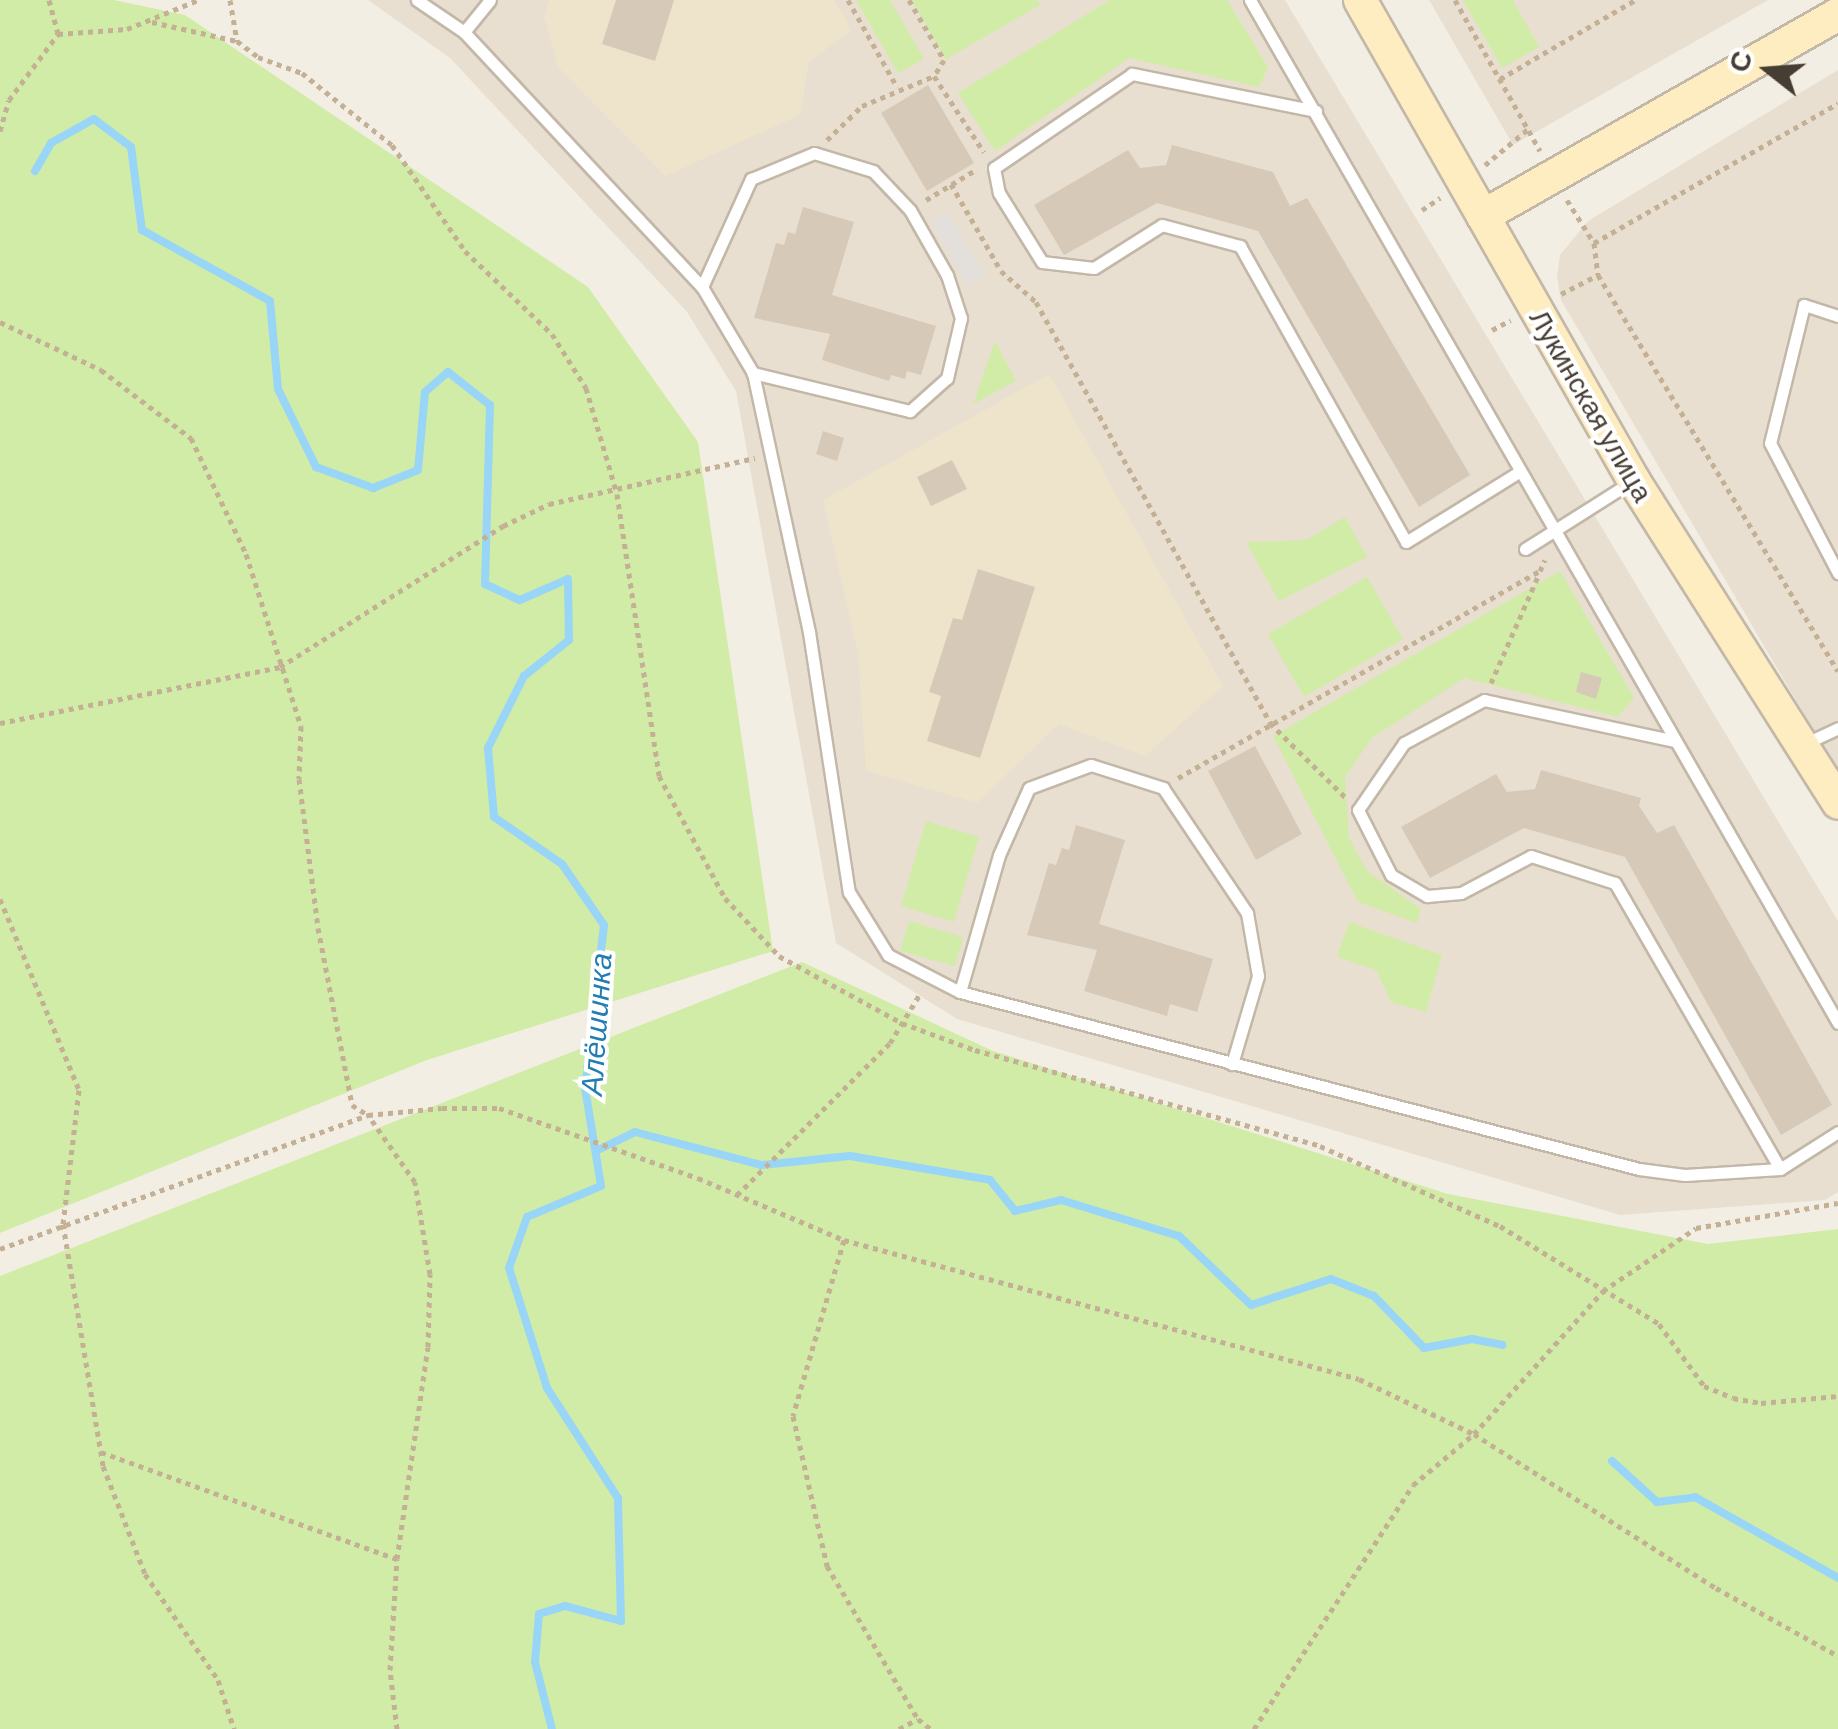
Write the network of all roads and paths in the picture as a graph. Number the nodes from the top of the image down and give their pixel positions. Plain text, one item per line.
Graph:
1 (49, 0) edge
2 (198, 0) edge
3 (230, 0) edge
4 (417, 0) edge
5 (490, 0) edge
6 (848, 0) edge
7 (909, 0) edge
8 (1250, 0) edge
9 (1360, 0) edge
10 (1455, 0) edge
11 (1635, 0) edge
12 (1838, 14) edge
13 (150, 22) junction
14 (464, 32) junction
15 (58, 34) junction
16 (238, 41) junction
17 (934, 76) junction
18 (1500, 79) junction
19 (898, 87) junction
20 (1838, 103) edge
21 (1316, 111) junction
22 (0, 132) edge
23 (814, 153) junction
24 (994, 168) junction
25 (1554, 178) junction
26 (951, 184) junction
27 (933, 196) dead end
28 (1483, 216) junction
29 (1594, 243) junction
30 (702, 286) junction
31 (1838, 316) edge
32 (0, 322) edge
33 (753, 373) junction
34 (770, 454) junction
35 (1518, 472) junction
36 (1634, 481) junction
37 (617, 494) junction
38 (1556, 533) junction
39 (1525, 549) dead end
40 (1540, 571) junction
41 (1838, 573) edge
42 (280, 667) junction
43 (1838, 671) edge
44 (1484, 700) junction
45 (0, 723) edge
46 (1270, 723) junction
47 (1838, 728) edge
48 (1675, 741) junction
49 (1804, 744) junction
50 (1163, 788) junction
51 (1838, 803) edge
52 (1358, 810) junction
53 (0, 900) edge
54 (930, 978) junction
55 (960, 992) junction
56 (902, 1022) junction
57 (1838, 1023) edge
58 (1232, 1064) junction
59 (368, 1116) junction
60 (1838, 1132) edge
61 (1780, 1168) junction
62 (737, 1196) junction
63 (1838, 1202) edge
64 (63, 1224) junction
65 (844, 1240) junction
66 (0, 1250) edge
67 (1603, 1291) junction
68 (1838, 1396) edge
69 (1474, 1434) junction
70 (101, 1452) junction
71 (397, 1560) junction
72 (1838, 1656) edge
73 (918, 1718) junction
74 (234, 1729) edge
75 (397, 1729) edge
76 (899, 1729) edge
77 (931, 1729) edge
78 (1254, 1729) edge

1 - 15 path
2 - 13 path
3 - 16 path
4 - 14 lane
5 - 14 lane
6 - 19 path
7 - 17 path
8 - 21 lane
9 - 28 street, Лукинская улица
10 - 18 path
11 - 18 path
12 - 25 street
13 - 15 path
13 - 16 path
14 - 30 lane
15 - 22 path
16 - 37 path
17 - 19 path
17 - 24 path
18 - 25 path
19 - 23 path
20 - 29 path
21 - 24 lane
21 - 35 lane
23 - 30 lane
23 - 33 lane
24 - 26 path
24 - 35 lane
25 - 28 street
25 - 29 path
26 - 27 path
26 - 46 path
28 - 36 street, Лукинская улица
29 - 43 path
30 - 33 lane
31 - 41 lane
32 - 42 path
33 - 34 lane
34 - 37 path
34 - 54 lane
35 - 38 lane
36 - 38 lane
36 - 49 street, Лукинская улица
37 - 42 path
37 - 56 path
38 - 39 lane
38 - 40 path
38 - 48 lane
40 - 44 path
40 - 46 path
42 - 45 path
42 - 59 path
44 - 48 lane
44 - 52 lane
46 - 50 path
46 - 52 path
47 - 49 lane
48 - 57 lane
49 - 51 street, Лукинская улица
50 - 55 lane
50 - 58 lane
52 - 61 lane
53 - 64 path
54 - 55 lane
54 - 56 path
55 - 58 lane
56 - 62 path
56 - 67 path
58 - 61 lane
59 - 62 path
59 - 64 path
59 - 71 path
60 - 61 lane
62 - 65 path
63 - 67 path
64 - 66 path
64 - 70 path
65 - 69 path
65 - 73 path
67 - 68 path
67 - 69 path
69 - 72 path
69 - 78 path
70 - 71 path
70 - 74 path
71 - 75 path
73 - 76 path
73 - 77 path

